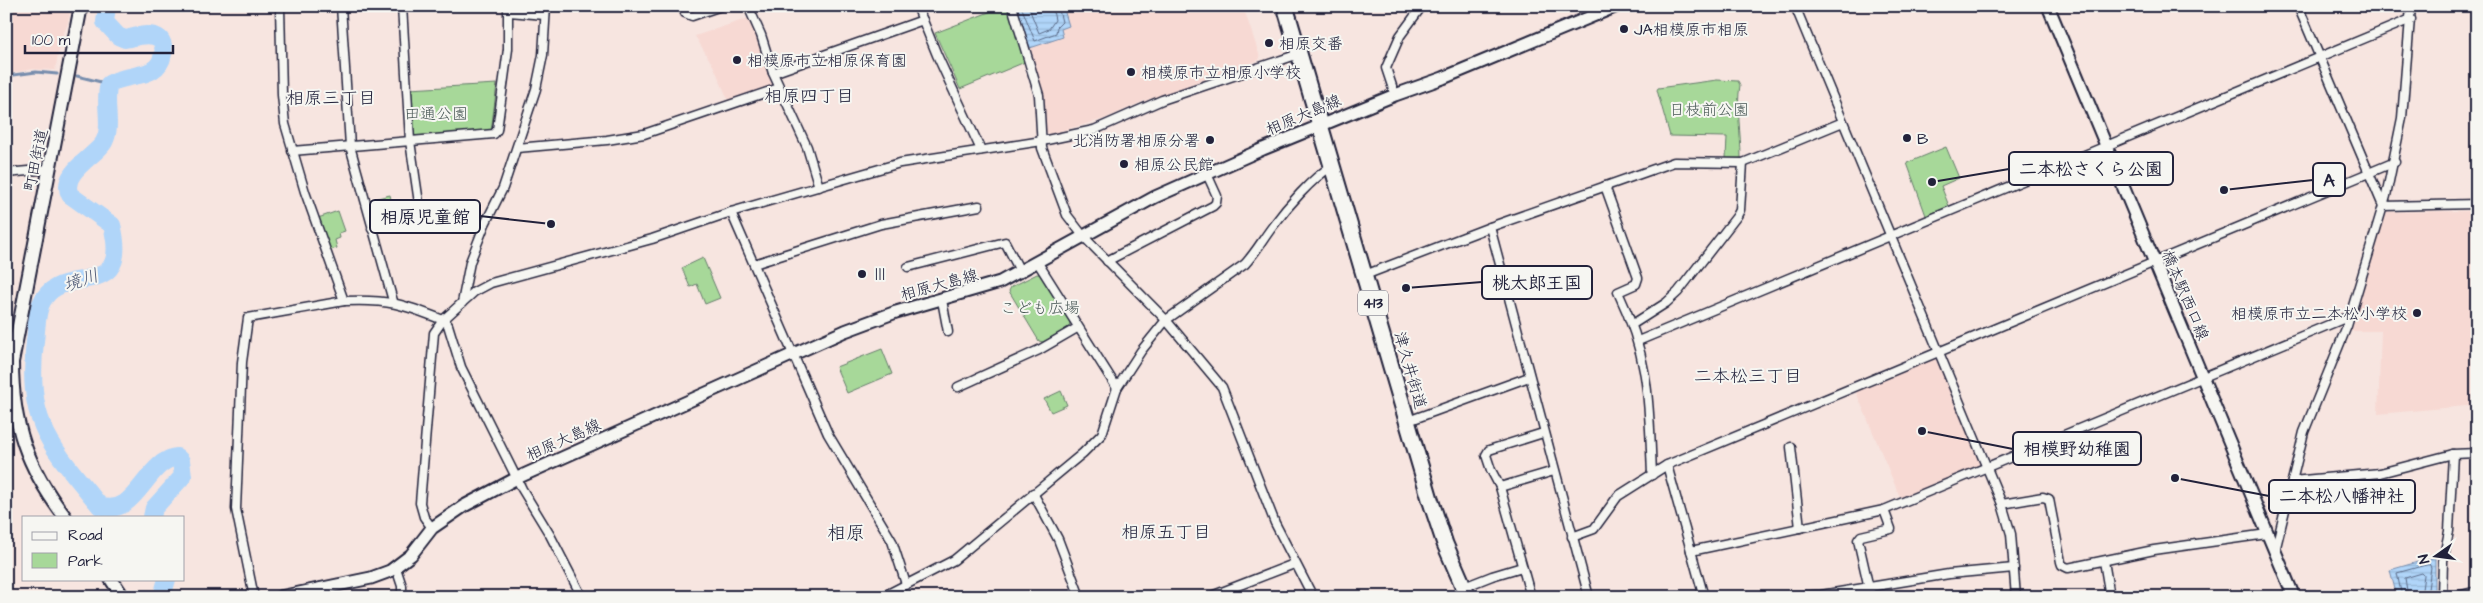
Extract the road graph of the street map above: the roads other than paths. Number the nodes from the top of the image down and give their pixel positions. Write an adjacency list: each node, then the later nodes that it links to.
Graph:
1 (81, 6): 38 (main road, 町田街道)
2 (280, 6): 34 (street)
3 (341, 6): 30 (street)
4 (402, 6): 29 (street)
5 (683, 6): 6 (street)
6 (721, 6)
7 (748, 6): 23 (street)
8 (917, 6): 20 (street)
9 (1012, 6): 28 (street)
10 (1286, 6): 21 (highway, 津久井街道 / 413)
11 (1422, 6): 25 (street)
12 (1617, 6): 25 (street, 相原大島線)
13 (2048, 6): 31 (street, 橋本駅西口線)
14 (2298, 6): 22 (street)
15 (2411, 6): 19 (street)
16 (1797, 7): 26 (street)
17 (508, 9): 18 (street); 29 (street)
18 (545, 10): 32 (street)
19 (2411, 19): 22 (street); 35 (street)
20 (922, 20): 23 (street); 33 (street)
21 (1299, 54): 27 (highway, 津久井街道 / 413); 28 (street)
22 (2320, 57): 31 (street); 39 (street)
23 (773, 73): 24 (street)
24 (779, 88): 32 (street); 43 (street)
25 (1395, 95): 27 (street, 相原大島線)
26 (1843, 122): 36 (street); 50 (street)
27 (1320, 125): 37 (highway, 津久井街道 / 413); 41 (street, 相原大島線)
28 (1042, 141): 33 (street); 51 (street)
29 (410, 142): 30 (street); 49 (street)
30 (350, 146): 34 (street); 49 (street)
31 (2106, 146): 50 (street); 53 (street, 橋本駅西口線)
32 (517, 148): 62 (street)
33 (982, 150): 43 (street)
34 (292, 151): 59 (street)
35 (2395, 162): 39 (street); 46 (street)
36 (1743, 163): 42 (street); 66 (street)
37 (1332, 166): 58 (highway, 津久井街道 / 413); 65 (street)
38 (50, 169): 40 (street); 91 (main road, 町田街道)
39 (2369, 172): 46 (street); 53 (street)
40 (6, 173)
41 (1207, 174): 51 (street, 相原大島線); 52 (street)
42 (1605, 186): 48 (street); 66 (street)
43 (819, 187): 47 (street)
44 (2477, 204): 46 (street)
45 (978, 206): 55 (street)
46 (2383, 206): 63 (street)
47 (731, 212): 55 (street); 62 (street)
48 (1490, 227): 58 (street); 72 (street)
49 (372, 228): 61 (street)
50 (1891, 236): 69 (street); 70 (street)
51 (1084, 237): 52 (street); 54 (street, 相原大島線)
52 (1106, 261): 65 (street)
53 (2154, 262): 70 (street); 73 (street, 橋本駅西口線)
54 (1038, 263): 57 (street, 相原大島線); 67 (street)
55 (754, 264): 71 (street)
56 (908, 267): 57 (street)
57 (1021, 273): 60 (street, 相原大島線)
58 (1364, 275): 76 (highway, 津久井街道 / 413)
59 (344, 300): 61 (street); 111 (street)
60 (942, 300): 68 (street); 71 (street, 相原大島線)
61 (393, 301): 64 (street)
62 (462, 303): 64 (street)
63 (2350, 316): 73 (street); 86 (street)
64 (444, 320): 85 (street); 92 (street)
65 (1166, 320): 75 (street); 99 (street)
66 (1634, 324): 69 (street)
67 (1077, 328): 74 (street); 75 (street)
68 (948, 332)
69 (1638, 341): 84 (street)
70 (1939, 352): 81 (street); 82 (street)
71 (794, 353): 85 (street, 相原大島線); 104 (street)
72 (1529, 377): 76 (street); 77 (street)
73 (2203, 378): 82 (street); 94 (street, 橋本駅西口線)
74 (958, 387)
75 (1118, 388): 88 (street)
76 (1408, 421): 107 (highway, 津久井街道 / 413)
77 (1544, 433): 83 (street); 87 (street)
78 (1791, 447): 93 (street)
79 (2477, 453): 80 (street)
80 (2453, 454): 86 (street); 125 (street)
81 (1667, 465): 84 (street); 97 (street)
82 (1987, 468): 89 (street); 90 (street)
83 (1554, 471): 87 (street); 95 (street)
84 (1652, 475): 95 (street)
85 (517, 478): 92 (street, 相原大島線); 114 (street)
86 (2292, 481): 96 (street)
87 (1500, 487): 100 (street)
88 (1034, 493): 104 (street); 115 (street)
89 (2002, 504): 98 (street); 102 (street)
90 (1884, 510): 93 (street); 105 (street)
91 (63, 516)
92 (432, 528): 101 (street, 相原大島線)
93 (1800, 528): 97 (street)
94 (2267, 534): 96 (street, 橋本駅西口線); 98 (street)
95 (1572, 537): 119 (street)
96 (2274, 549): 109 (street, 橋本駅西口線)
97 (1691, 551): 120 (street)
98 (2104, 561): 124 (street)
99 (1294, 564): 116 (street); 117 (street)
100 (1522, 567): 107 (street); 118 (street)
101 (396, 568): 112 (street, 相原大島線); 113 (street)
102 (2014, 568): 105 (street); 123 (street)
103 (112, 580): 110 (main road)
104 (906, 584): 108 (street)
105 (1869, 588): 121 (street); 122 (street)
106 (2477, 591): 126 (street)
107 (1466, 592)
108 (887, 596)
109 (2289, 596)
110 (124, 597)
111 (254, 597)
112 (280, 597)
113 (402, 597)
114 (582, 597)
115 (1080, 597)
116 (1209, 597)
117 (1313, 597)
118 (1530, 597)
119 (1588, 597)
120 (1704, 597)
121 (1778, 597)
122 (1871, 597)
123 (2016, 597)
124 (2110, 597)
125 (2442, 597)
126 (2454, 597)

